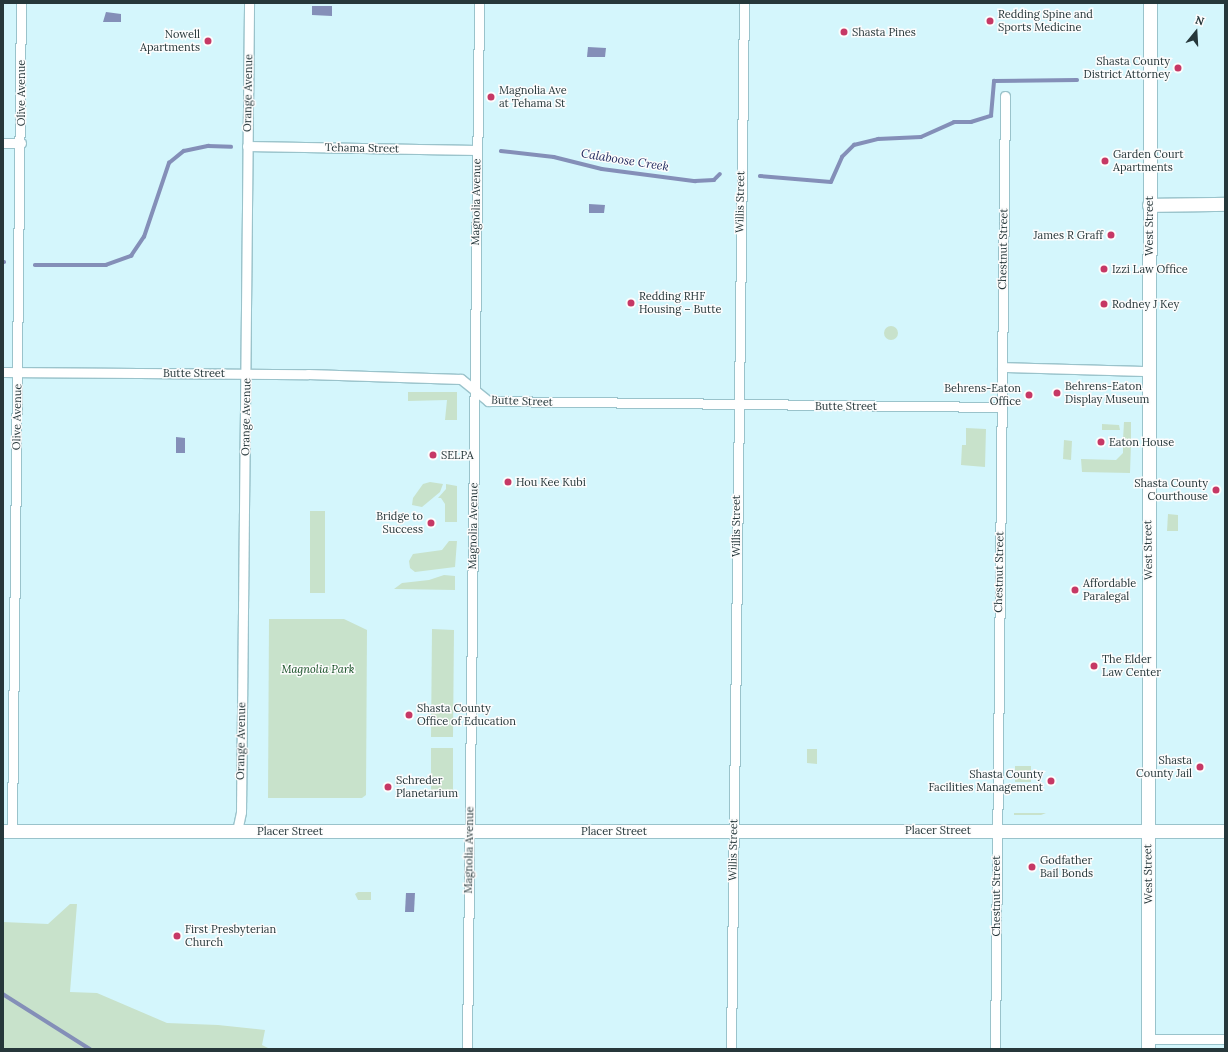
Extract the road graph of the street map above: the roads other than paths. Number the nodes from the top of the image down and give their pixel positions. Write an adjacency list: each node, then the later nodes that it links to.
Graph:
1 (22, 3): 8 (street, Olive Avenue)
2 (249, 3): 9 (street, Orange Avenue)
3 (479, 3): 10 (street, Magnolia Avenue)
4 (744, 3): 19 (street, Willis Street)
5 (1150, 3): 11 (main road, West Street)
6 (1005, 96): 13 (street, Chestnut Street)
7 (3, 142): 8 (street)
8 (21, 143): 16 (street, Olive Avenue)
9 (247, 146): 10 (street, Tehama Street); 17 (street, Orange Avenue)
10 (477, 150): 18 (street, Magnolia Avenue)
11 (1149, 204): 12 (main road); 14 (main road, West Street)
12 (1225, 204)
13 (1002, 367): 14 (street); 20 (street, Chestnut Street)
14 (1148, 371): 26 (main road, West Street)
15 (3, 372): 16 (street, Butte Street)
16 (17, 372): 17 (street, Butte Street); 24 (street, Olive Avenue)
17 (247, 374): 18 (street, Butte Street); 25 (street, Orange Avenue)
18 (474, 391): 19 (street, Butte Street); 21 (street, Magnolia Avenue)
19 (737, 405): 20 (street, Butte Street); 22 (street, Willis Street)
20 (1000, 407): 23 (street, Chestnut Street)
21 (469, 830): 22 (main road, Placer Street); 25 (main road, Placer Street); 30 (street, Magnolia Avenue)
22 (733, 830): 23 (main road, Placer Street); 31 (street, Willis Street)
23 (995, 830): 26 (main road, Placer Street); 32 (street, Chestnut Street)
24 (8, 831): 25 (main road, Placer Street)
25 (237, 831)
26 (1147, 831): 27 (main road, Placer Street); 29 (main road, West Street)
27 (1225, 831)
28 (1225, 1039): 29 (street)
29 (1148, 1044)
30 (467, 1049)
31 (731, 1049)
32 (994, 1049)

